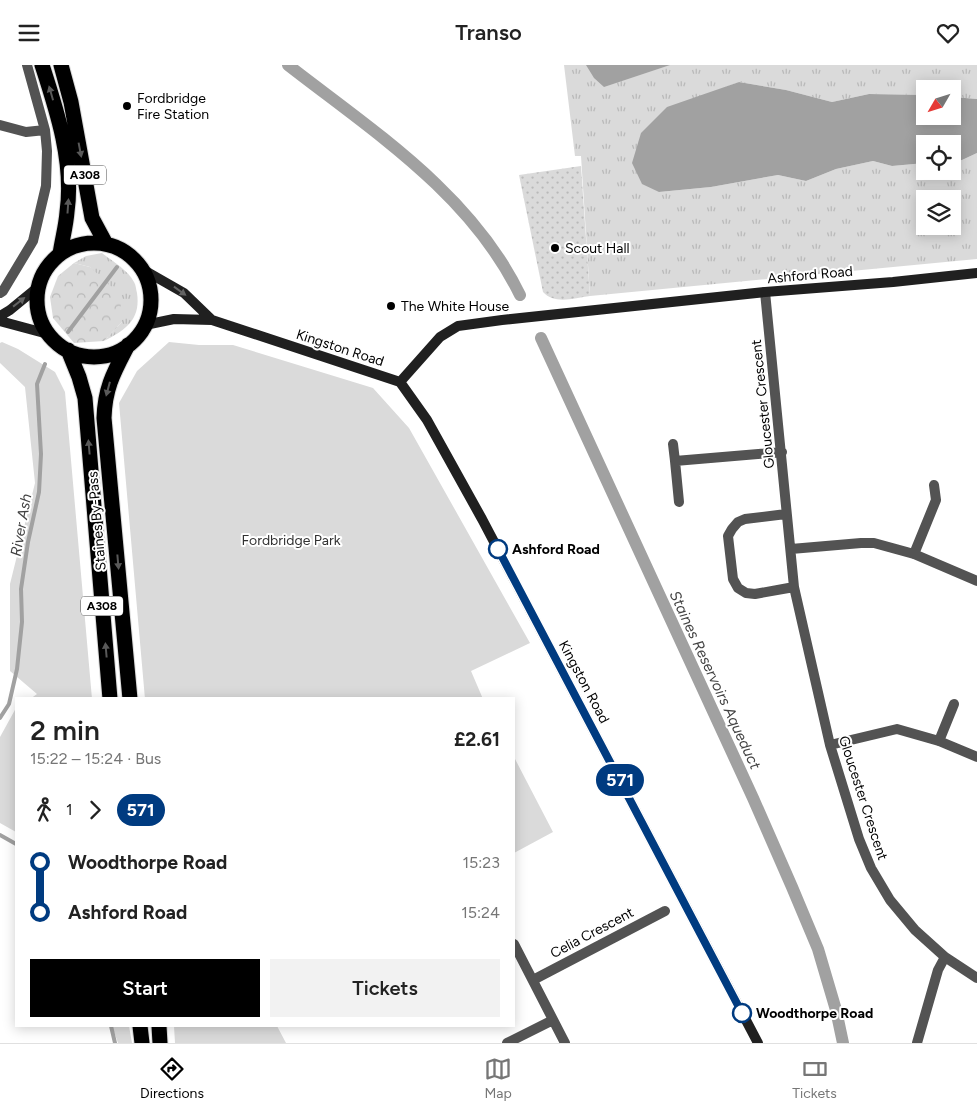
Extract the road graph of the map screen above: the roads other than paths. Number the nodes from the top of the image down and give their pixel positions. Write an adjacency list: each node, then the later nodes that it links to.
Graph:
1 (27, 65): 5 (street)
2 (42, 65): 7 (highway, A308, one-way to 2)
3 (61, 65): 6 (highway, A308, one-way to 6)
4 (0, 125): 5 (street)
5 (45, 130): 12 (street)
6 (106, 244): 7 (highway); 8 (highway)
7 (60, 254): 10 (highway)
8 (142, 269): 14 (main road, Kingston Road, one-way to 14); 16 (highway)
9 (977, 273): 11 (main road, Ashford Road)
10 (38, 287): 13 (main road, one-way to 10); 17 (highway)
11 (766, 292): 20 (main road, Ashford Road); 22 (street, Gloucester Crescent)
12 (0, 293)
13 (0, 316)
14 (212, 320): 16 (main road, Kingston Road); 20 (main road, Kingston Road)
15 (0, 321): 17 (main road)
16 (145, 325): 18 (highway)
17 (48, 334): 19 (highway)
18 (128, 345): 19 (highway); 32 (highway, Staines By-Pass / A308, one-way to 32)
19 (68, 350): 31 (highway, Staines By-Pass / A308, one-way to 19)
20 (400, 382): 49 (main road, Kingston Road)
21 (673, 444): 23 (street)
22 (782, 452): 23 (street); 26 (street, Gloucester Crescent)
23 (675, 461): 25 (street)
24 (934, 485): 28 (street)
25 (678, 502)
26 (786, 514): 27 (street, Gloucester Crescent); 30 (street)
27 (791, 549): 28 (street); 30 (street, Gloucester Crescent)
28 (914, 554): 29 (street)
29 (977, 581)
30 (794, 587): 35 (street, Gloucester Crescent)
31 (110, 697)
32 (130, 697)
33 (954, 703): 34 (street)
34 (938, 741): 35 (street); 36 (street)
35 (830, 745): 39 (street, Gloucester Crescent)
36 (977, 757)
37 (665, 911): 41 (street, Celia Crescent)
38 (515, 946): 41 (street)
39 (945, 957): 40 (street, Gloucester Crescent); 50 (street)
40 (977, 978)
41 (533, 980): 42 (street)
42 (553, 1020): 47 (street); 48 (street)
43 (140, 1027): 45 (highway)
44 (159, 1027): 46 (highway)
45 (142, 1043)
46 (160, 1043)
47 (507, 1043)
48 (565, 1043)
49 (758, 1043)
50 (917, 1043)

